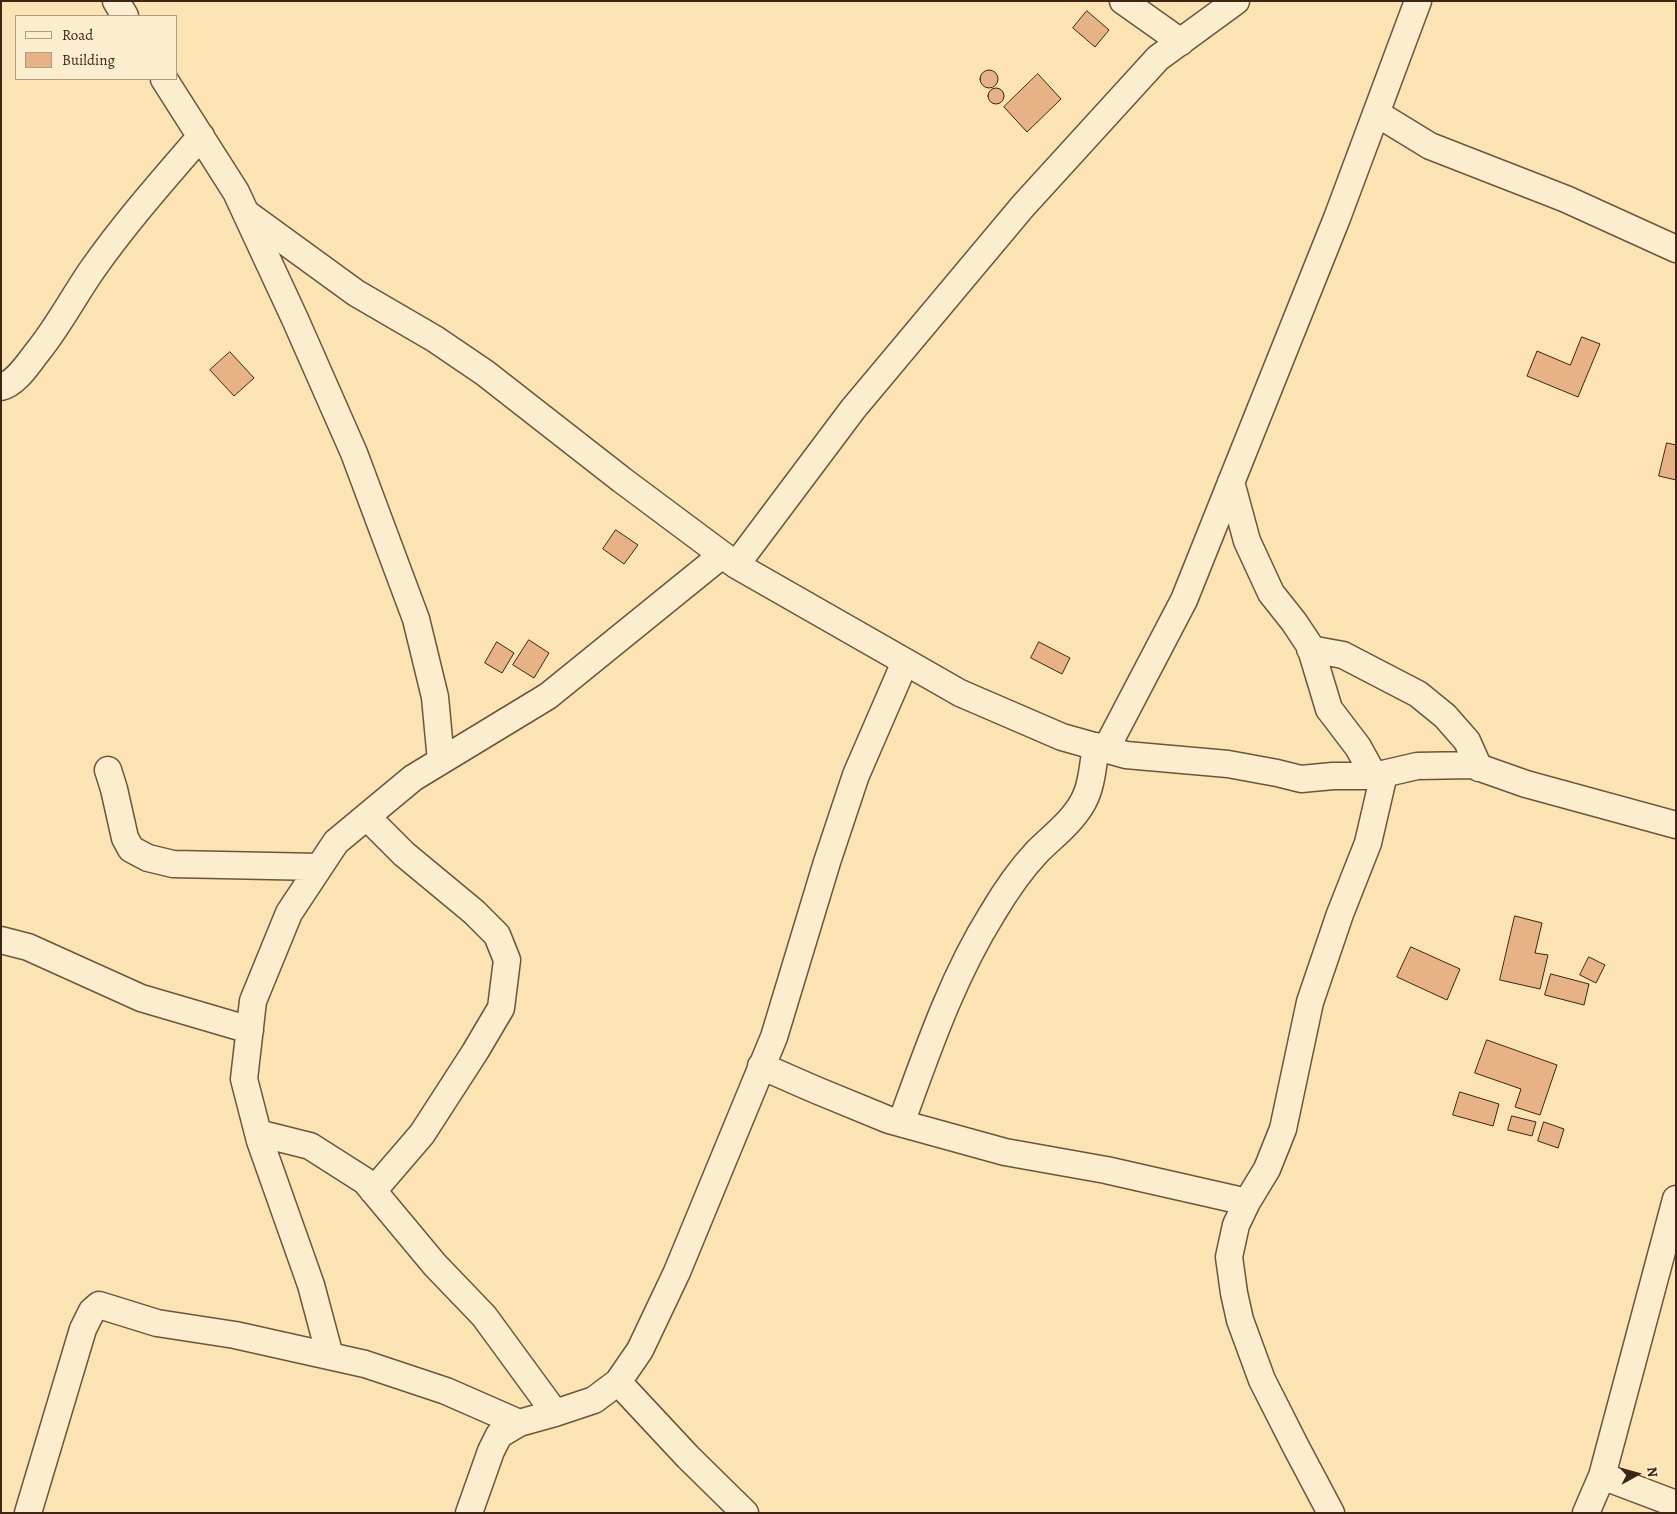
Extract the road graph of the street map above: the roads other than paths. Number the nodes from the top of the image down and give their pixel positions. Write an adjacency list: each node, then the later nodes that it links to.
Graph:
1 (1123, 1): 4 (street)
2 (1236, 1): 4 (street)
3 (1418, 1): 6 (street)
4 (1181, 42): 12 (street)
5 (165, 80): 7 (street)
6 (1376, 113): 9 (street); 11 (street)
7 (201, 136): 8 (street); 10 (street)
8 (246, 213): 12 (street); 16 (street)
9 (1676, 249)
10 (1, 387)
11 (1231, 482): 13 (street); 15 (street)
12 (729, 560): 14 (street); 16 (street)
13 (1310, 650): 17 (street); 19 (street)
14 (905, 662): 15 (street); 25 (street)
15 (1101, 748): 19 (street); 26 (street)
16 (441, 761): 20 (street)
17 (1479, 768): 19 (street); 21 (street)
18 (108, 770): 22 (street)
19 (1379, 775): 30 (street)
20 (367, 817): 22 (street); 28 (street)
21 (1676, 825)
22 (320, 867): 24 (street)
23 (1, 940): 24 (street)
24 (250, 1030): 27 (street)
25 (762, 1066): 26 (street); 32 (street)
26 (901, 1123): 30 (street)
27 (258, 1132): 28 (street); 31 (street)
28 (374, 1191): 33 (street)
29 (1676, 1200): 35 (street)
30 (1247, 1202): 40 (street)
31 (330, 1356): 34 (street); 37 (street)
32 (618, 1382): 33 (street); 39 (street)
33 (555, 1414): 34 (street)
34 (519, 1423): 38 (street)
35 (1602, 1476): 36 (street); 41 (street)
36 (1676, 1504)
37 (28, 1513)
38 (469, 1513)
39 (746, 1513)
40 (1331, 1513)
41 (1586, 1513)

